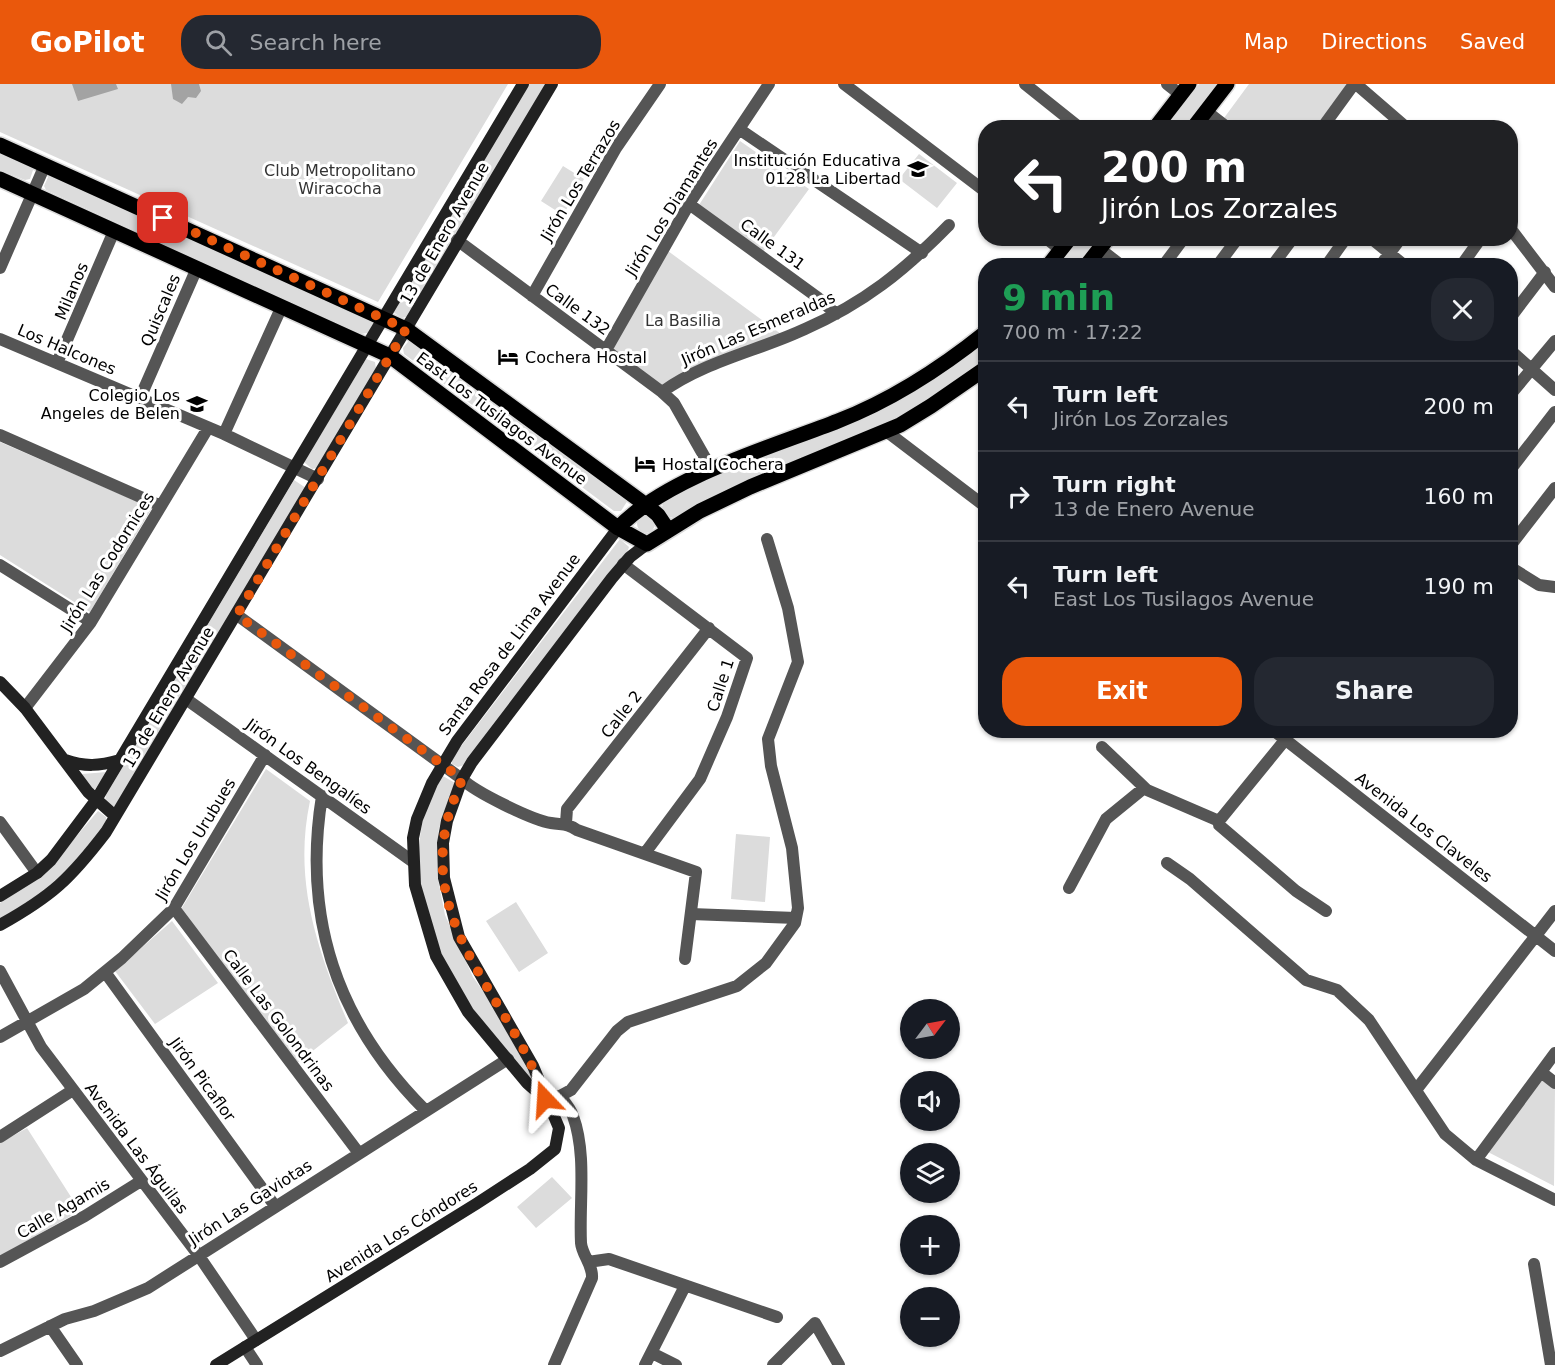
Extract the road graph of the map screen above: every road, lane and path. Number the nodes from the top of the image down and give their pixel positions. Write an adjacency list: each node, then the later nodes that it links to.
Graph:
1 (523, 84): 49 (main road, 13 de Enero Avenue)
2 (552, 84): 28 (main road, 13 de Enero Avenue)
3 (660, 84): 45 (street, Jirón Los Terrazos)
4 (769, 84): 18 (street, Jirón Los Diamantes)
5 (844, 84): 22 (street)
6 (1025, 84): 12 (street)
7 (1167, 84): 10 (street)
8 (1227, 84): 11 (main road)
9 (1355, 84): 16 (street); 17 (street)
10 (1185, 89): 13 (main road)
11 (1206, 111): 14 (main road); 15 (street)
12 (1070, 120)
13 (1161, 120)
14 (1200, 120)
15 (1218, 120)
16 (1328, 120)
17 (1398, 120)
18 (739, 129): 24 (street, Jirón Los Diamantes); 34 (street)
19 (0, 145): 20 (main road, East Los Tusilagos Avenue)
20 (45, 165): 23 (street); 49 (main road, East Los Tusilagos Avenue)
21 (0, 179): 23 (main road, East Los Tusilagos Avenue)
22 (978, 186)
23 (33, 194): 26 (main road, East Los Tusilagos Avenue); 41 (street)
24 (689, 204): 48 (street, Calle 131); 55 (street, Jirón Los Diamantes)
25 (949, 225): 34 (street, Jirón Las Esmeraldas)
26 (114, 231): 42 (main road, East Los Tusilagos Avenue); 58 (street, Milanos)
27 (1518, 238): 43 (street)
28 (457, 240): 45 (street, Calle 132); 50 (main road, 13 de Enero Avenue)
29 (1064, 246): 36 (main road)
30 (1102, 246): 37 (main road)
31 (1106, 246): 38 (street)
32 (1381, 246): 35 (street)
33 (1395, 246): 35 (street)
34 (922, 253): 48 (street, Jirón Las Esmeraldas)
35 (1390, 253): 39 (street); 40 (street)
36 (1055, 258)
37 (1093, 258)
38 (1115, 258)
39 (1386, 258)
40 (1396, 258)
41 (0, 268)
42 (197, 268): 46 (main road, East Los Tusilagos Avenue); 64 (street, Quiscales)
43 (1545, 272): 44 (street); 47 (street)
44 (1555, 287)
45 (532, 296): 55 (street, Calle 132)
46 (282, 306): 54 (main road, East Los Tusilagos Avenue); 68 (street)
47 (1518, 307)
48 (836, 314): 63 (street, Jirón Las Esmeraldas)
49 (383, 317): 50 (main road, East Los Tusilagos Avenue); 54 (main road, 13 de Enero Avenue)
50 (406, 329): 56 (main road, 13 de Enero Avenue); 76 (main road, East Los Tusilagos Avenue)
51 (978, 338): 72 (main road, Santa Rosa de Lima Avenue)
52 (0, 339): 58 (street, Los Halcones)
53 (1555, 341): 59 (street)
54 (367, 345): 56 (main road, East Los Tusilagos Avenue); 71 (main road, 13 de Enero Avenue)
55 (606, 350): 63 (street, Calle 132)
56 (390, 356): 73 (main road, 13 de Enero Avenue); 78 (main road, East Los Tusilagos Avenue)
57 (1518, 357): 59 (street)
58 (57, 363): 64 (street, Los Halcones)
59 (1531, 368): 61 (street); 62 (street)
60 (978, 374): 67 (main road)
61 (1518, 385)
62 (1555, 390)
63 (662, 392): 72 (street, Calle 132)
64 (140, 398): 66 (street, Los Halcones)
65 (1555, 412): 70 (street)
66 (208, 428): 68 (street, Los Halcones); 77 (street, Jirón Las Codornices)
67 (886, 431): 75 (street); 79 (main road)
68 (224, 434): 71 (street, Los Halcones)
69 (0, 435): 77 (street)
70 (1518, 460)
71 (295, 467): 73 (street, Los Halcones); 98 (main road, 13 de Enero Avenue)
72 (712, 470): 76 (main road, Santa Rosa de Lima Avenue)
73 (318, 479): 87 (main road, 13 de Enero Avenue)
74 (1555, 488): 80 (street)
75 (978, 501)
76 (646, 505): 78 (main road, Santa Rosa de Lima Avenue); 79 (main road, East Los Tusilagos Avenue)
77 (161, 506): 88 (street, Jirón Las Codornices)
78 (618, 528): 82 (main road, East Los Tusilagos Avenue); 99 (main road, Santa Rosa de Lima Avenue)
79 (668, 530): 82 (main road)
80 (1518, 536)
81 (767, 539): 118 (street)
82 (646, 544): 83 (main road)
83 (623, 564): 89 (street, Calle 1); 100 (main road)
84 (0, 565): 88 (street)
85 (1518, 572): 86 (street)
86 (1555, 587)
87 (237, 615): 91 (main road, 13 de Enero Avenue); 99 (street)
88 (91, 622): 92 (street, Jirón Las Codornices)
89 (709, 628): 107 (street, Calle 2); 108 (street, Calle 1)
90 (0, 682): 92 (main road)
91 (186, 699): 96 (street, Jirón Los Bengalíes); 104 (main road, 13 de Enero Avenue)
92 (26, 708): 97 (main road)
93 (1283, 738): 94 (street, Avenida Los Claveles)
94 (1285, 740): 105 (street); 120 (street, Avenida Los Claveles)
95 (1102, 747): 101 (street)
96 (265, 755): 102 (street, Jirón Los Bengalíes); 114 (street, Jirón Los Urubues)
97 (65, 760): 98 (main road); 103 (main road)
98 (120, 760): 103 (main road, 13 de Enero Avenue)
99 (442, 765): 100 (street); 109 (main road, Santa Rosa de Lima Avenue)
100 (462, 779): 107 (street); 134 (main road)
101 (1144, 788): 105 (street); 112 (street)
102 (322, 796): 109 (street, Jirón Los Bengalíes); 135 (street)
103 (96, 800): 104 (main road); 111 (main road, 13 de Enero Avenue)
104 (116, 816): 119 (main road, 13 de Enero Avenue)
105 (1219, 821): 115 (street)
106 (0, 822): 111 (street)
107 (566, 823): 108 (street)
108 (645, 854): 117 (street)
109 (412, 861): 128 (main road, Santa Rosa de Lima Avenue)
110 (1167, 863): 132 (street)
111 (38, 873): 113 (main road, 13 de Enero Avenue)
112 (1069, 888)
113 (0, 896)
114 (174, 908): 124 (street, Jirón Los Urubues); 137 (street, Calle Las Golondrinas)
115 (1326, 911)
116 (1555, 911): 120 (street)
117 (691, 914): 118 (street); 122 (street)
118 (796, 918): 133 (street)
119 (0, 925)
120 (1537, 936): 121 (street, Avenida Los Claveles); 132 (street)
121 (1555, 951)
122 (685, 959)
123 (0, 971): 125 (street, Avenida Las Águilas)
124 (105, 972): 125 (street, Jirón Los Urubues); 141 (street, Jirón Picaflor)
125 (26, 1023): 126 (street, Jirón Los Urubues); 131 (street, Avenida Las Águilas)
126 (0, 1037)
127 (1555, 1053): 129 (street)
128 (508, 1059): 134 (main road, Santa Rosa de Lima Avenue); 135 (street, Jirón Las Gaviotas)
129 (1541, 1072): 130 (street); 138 (street)
130 (1555, 1083)
131 (73, 1090): 136 (street); 139 (street, Avenida Las Águilas)
132 (1416, 1090): 138 (street)
133 (560, 1096): 134 (street); 144 (street)
134 (545, 1099): 149 (main road, Avenida Los Cóndores)
135 (425, 1110): 137 (street, Jirón Las Gaviotas)
136 (0, 1137)
137 (358, 1152): 141 (street, Jirón Las Gaviotas)
138 (1476, 1160): 140 (street)
139 (141, 1181): 142 (street, Avenida Las Águilas); 143 (street, Calle Agamis)
140 (1554, 1198)
141 (275, 1206): 142 (street, Jirón Las Gaviotas)
142 (199, 1256): 148 (street, Jirón Las Gaviotas); 149 (street, Avenida Las Águilas)
143 (0, 1262)
144 (588, 1262): 146 (street); 156 (street)
145 (1534, 1264): 161 (street)
146 (685, 1286): 147 (street); 152 (street)
147 (777, 1317)
148 (50, 1326): 151 (street, Jirón Las Gaviotas); 153 (street)
149 (256, 1340): 150 (main road, Avenida Los Cóndores)
150 (245, 1347): 154 (main road, Avenida Los Cóndores); 155 (street)
151 (0, 1351)
152 (652, 1353): 157 (street); 158 (street)
153 (77, 1365)
154 (216, 1365)
155 (257, 1365)
156 (554, 1365)
157 (645, 1365)
158 (676, 1365)
159 (773, 1365): 160 (street)
160 (839, 1365)
161 (1551, 1365)

